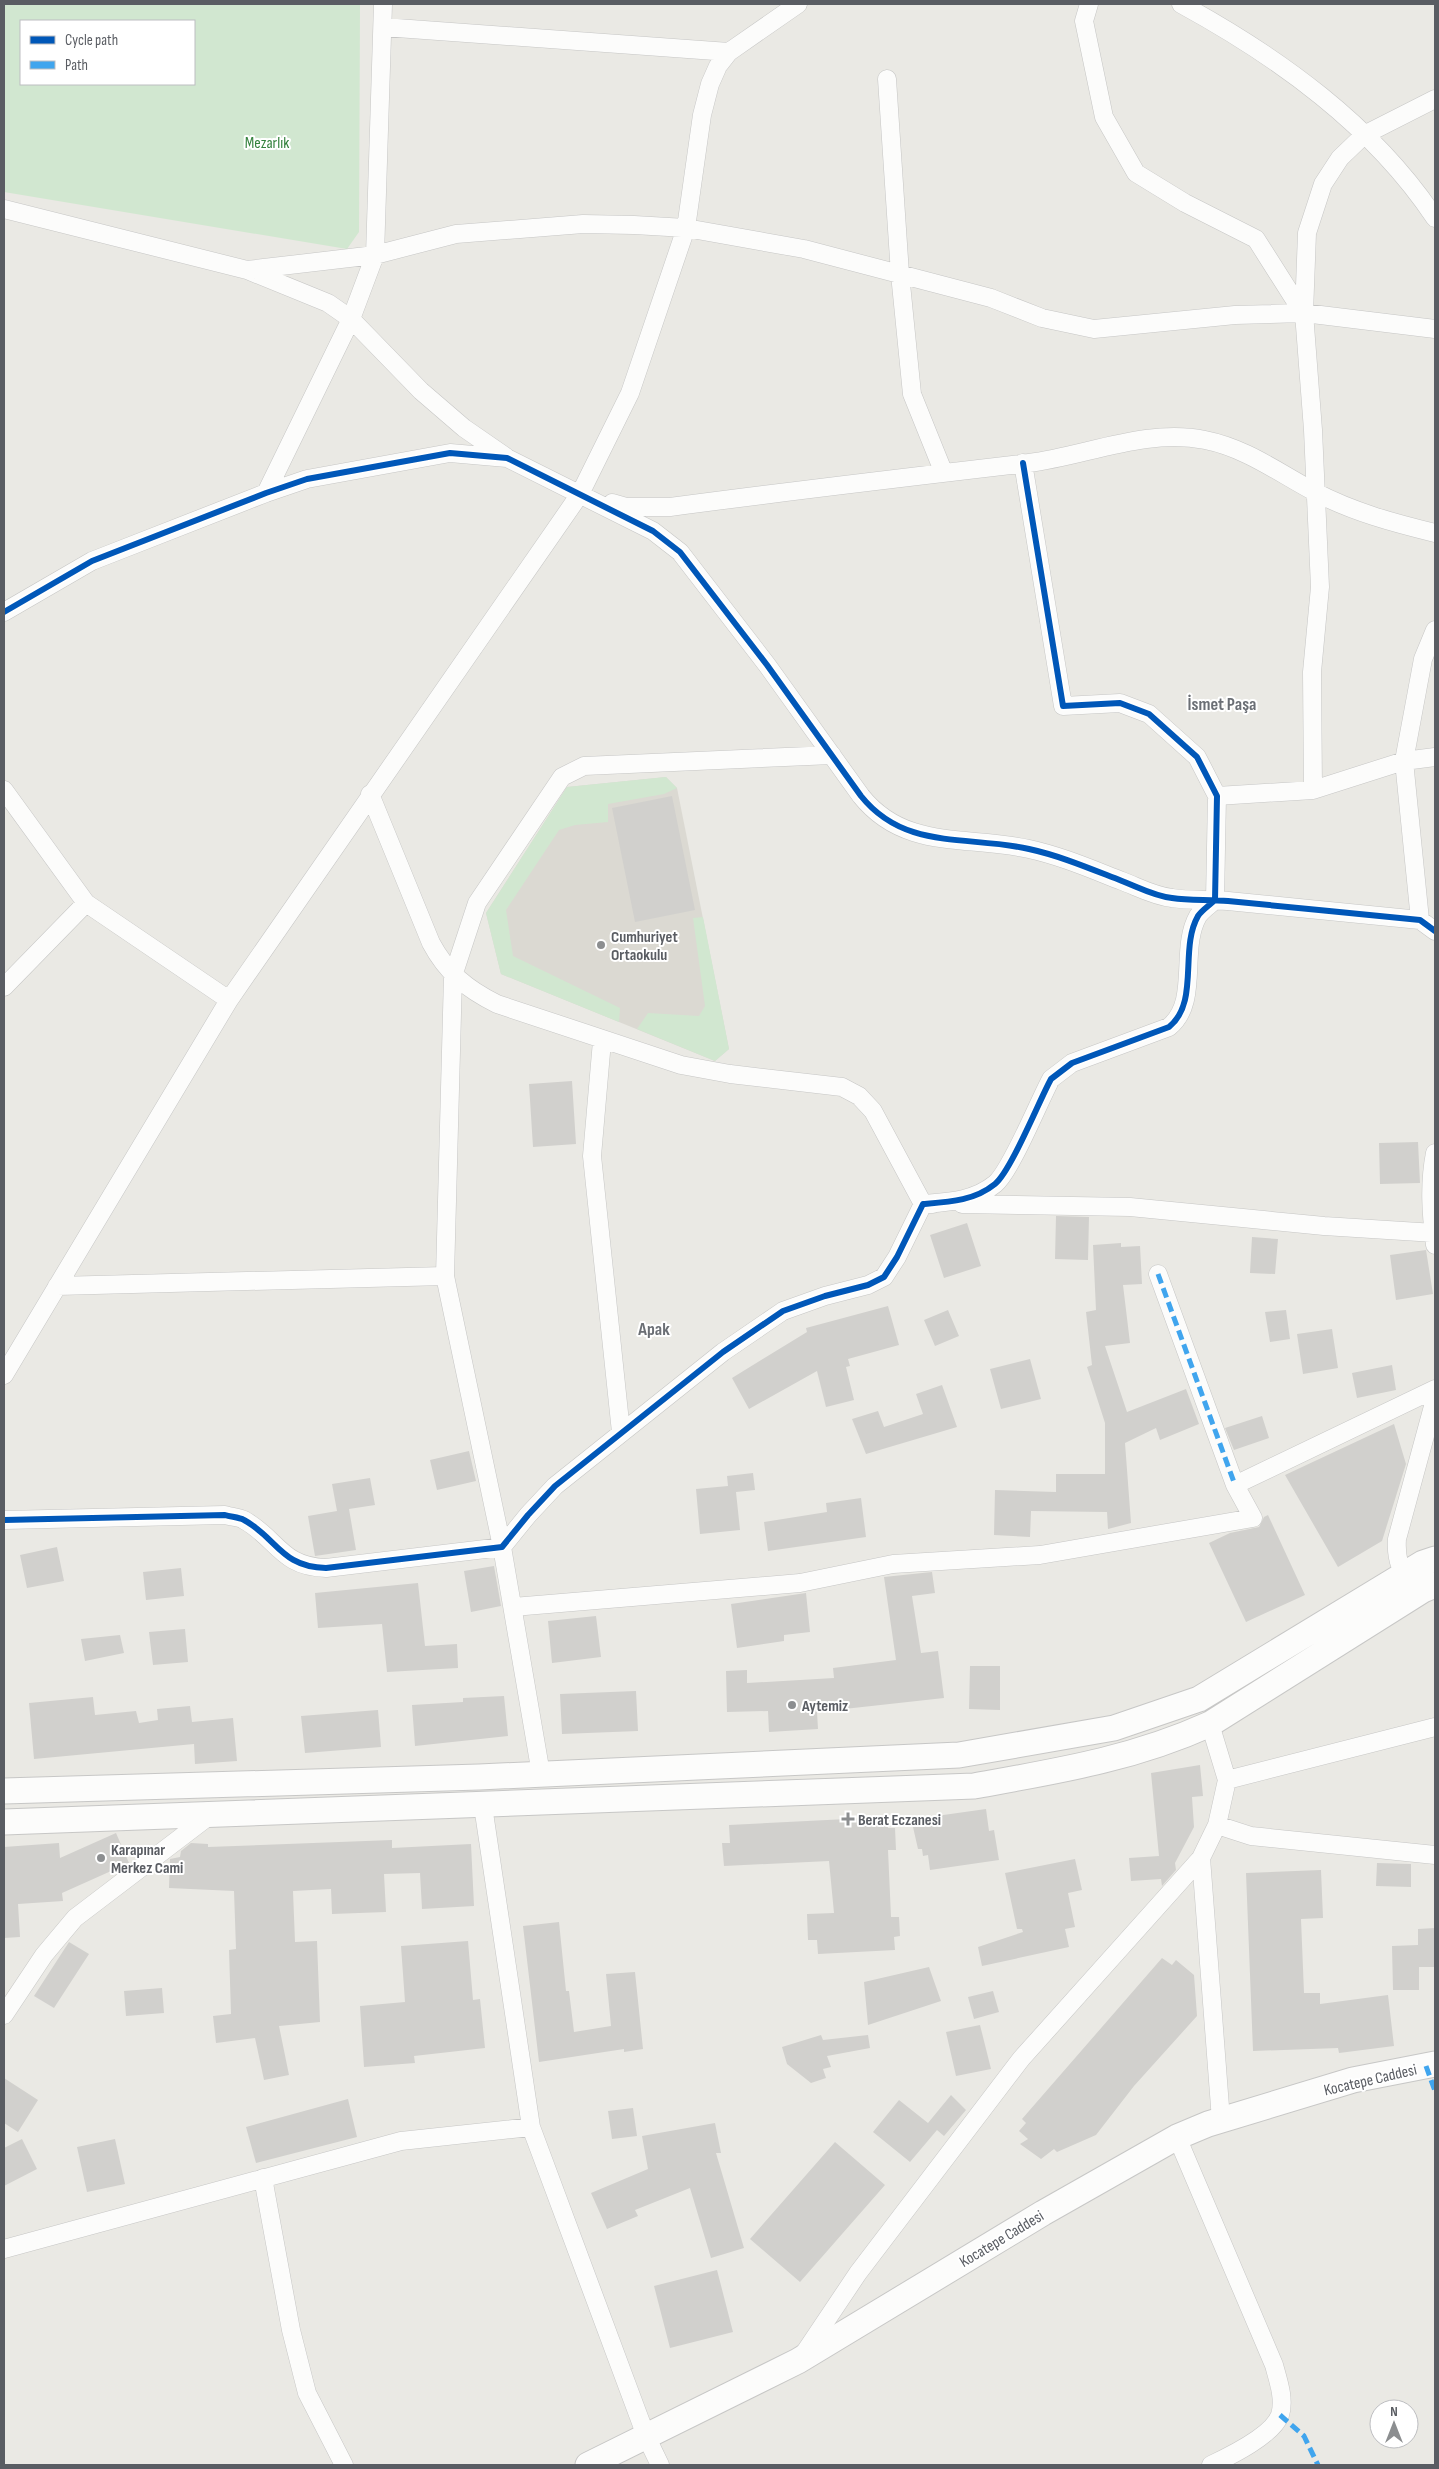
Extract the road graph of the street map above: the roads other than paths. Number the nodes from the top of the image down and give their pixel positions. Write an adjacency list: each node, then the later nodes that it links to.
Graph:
1 (383, 4): 5 (street)
2 (798, 4): 6 (street)
3 (1089, 4): 16 (street)
4 (1182, 4): 9 (street)
5 (383, 26): 6 (street); 13 (street)
6 (729, 52): 12 (street)
7 (887, 79): 15 (street)
8 (1435, 99): 9 (street)
9 (1364, 135): 11 (street); 16 (street)
10 (4, 209): 14 (street)
11 (1435, 218)
12 (686, 228): 13 (street); 15 (street); 24 (street)
13 (375, 254): 14 (street); 17 (street)
14 (247, 270): 17 (street)
15 (900, 274): 16 (street); 21 (street)
16 (1304, 313): 18 (street); 22 (street)
17 (351, 319): 19 (street); 23 (street)
18 (1435, 330)
19 (507, 458): 23 (street); 24 (street)
20 (1023, 463): 21 (street); 22 (street); 34 (street)
21 (943, 472): 24 (street)
22 (1315, 492): 25 (street); 32 (street)
23 (266, 493): 26 (street)
24 (580, 494): 28 (street); 33 (street)
25 (1435, 533)
26 (4, 612)
27 (1435, 630): 30 (street)
28 (832, 755): 35 (street); 39 (street)
29 (1435, 757): 30 (street)
30 (1404, 761): 32 (street); 37 (street)
31 (4, 790): 36 (street)
32 (1313, 790): 34 (street)
33 (370, 794): 39 (street); 41 (street)
34 (1217, 796): 35 (street)
35 (1215, 900): 37 (street); 44 (street)
36 (86, 903): 40 (street); 41 (street)
37 (1420, 920): 38 (street)
38 (1435, 931)
39 (453, 976): 42 (street); 47 (street)
40 (4, 987)
41 (229, 1000): 48 (street)
42 (602, 1040): 44 (street); 52 (street)
43 (1435, 1153): 45 (street)
44 (923, 1204): 45 (street); 52 (street)
45 (1435, 1237)
46 (1158, 1274): 53 (street)
47 (445, 1276): 48 (street); 55 (street)
48 (57, 1286): 49 (street)
49 (4, 1375)
50 (1435, 1389): 53 (street)
51 (1435, 1399): 57 (street)
52 (621, 1432): 55 (street)
53 (1234, 1485): 58 (street)
54 (4, 1520): 55 (street)
55 (502, 1548): 58 (street)
56 (1435, 1559): 57 (main road)
57 (1421, 1584): 59 (main road); 61 (main road)
58 (513, 1607): 61 (street)
59 (1210, 1724): 63 (street); 65 (main road)
60 (1435, 1727): 63 (street)
61 (541, 1774): 62 (main road); 65 (main road)
62 (479, 1777): 64 (main road); 66 (main road)
63 (1227, 1780): 69 (street)
64 (4, 1791)
65 (546, 1803): 66 (main road)
66 (482, 1806): 67 (main road); 75 (street)
67 (209, 1816): 68 (main road); 72 (street)
68 (4, 1822)
69 (1217, 1825): 70 (street); 71 (street)
70 (1435, 1855)
71 (1201, 1858): 74 (street); 79 (street)
72 (4, 2014)
73 (1435, 2064): 74 (main road, Kocatepe Caddesi)
74 (1221, 2120): 76 (main road, Kocatepe Caddesi)
75 (531, 2127): 77 (street); 80 (street)
76 (1177, 2137): 79 (main road, Kocatepe Caddesi); 84 (street)
77 (263, 2178): 78 (street); 81 (street)
78 (4, 2250)
79 (798, 2362): 80 (main road, Kocatepe Caddesi)
80 (646, 2436): 82 (main road, Kocatepe Caddesi); 83 (street)
81 (344, 2465)
82 (588, 2465)
83 (660, 2465)
84 (1211, 2465)

